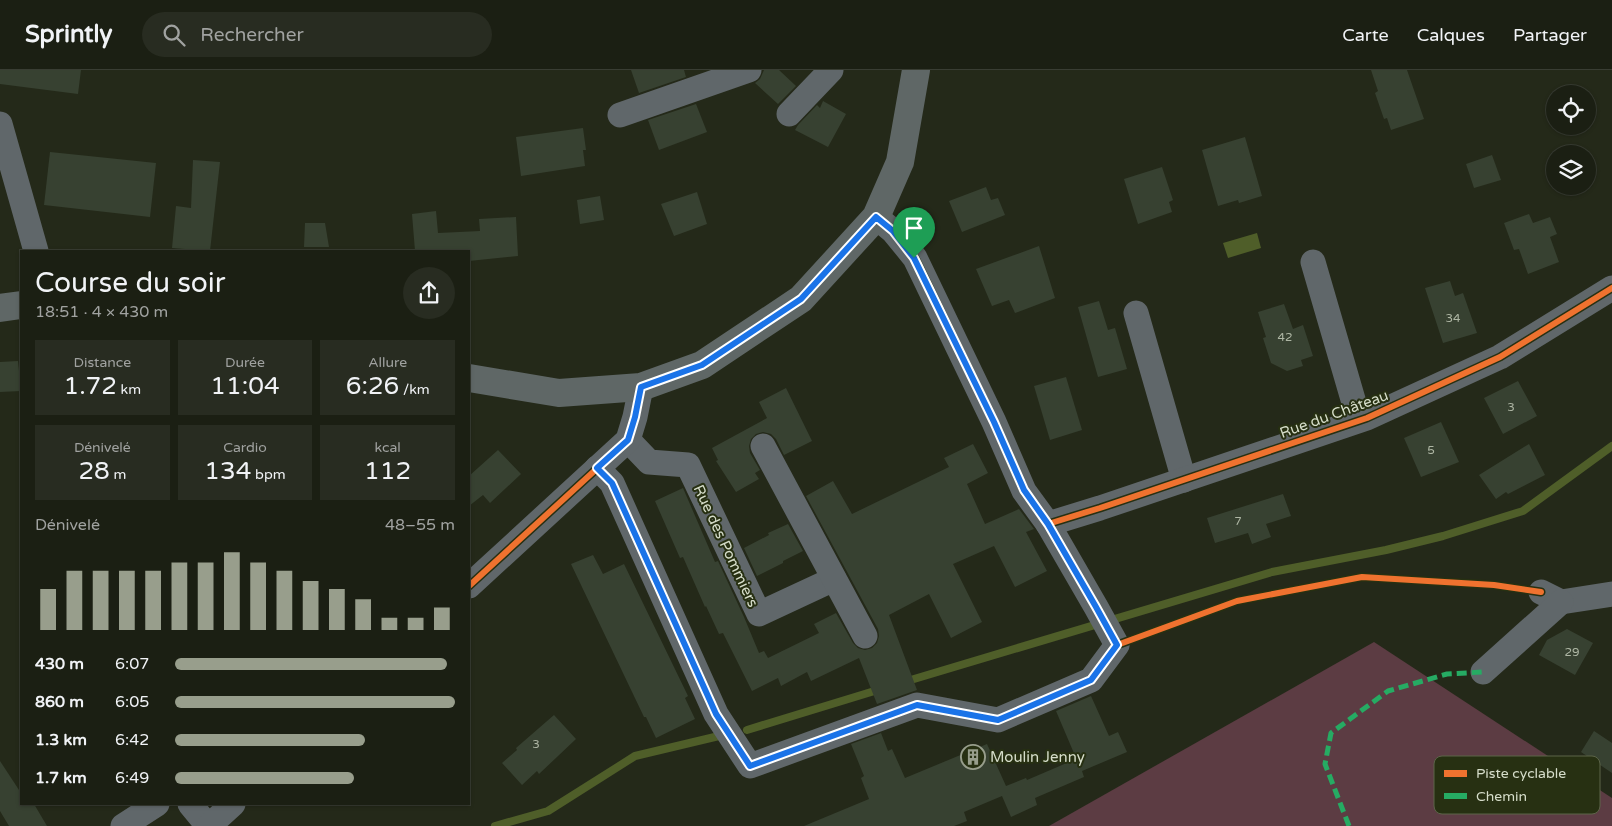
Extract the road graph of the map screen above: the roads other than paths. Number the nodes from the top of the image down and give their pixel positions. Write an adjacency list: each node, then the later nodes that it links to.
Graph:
1 (749, 70): 5 (street)
2 (831, 70): 4 (street)
3 (916, 70): 7 (main road)
4 (789, 114)
5 (620, 115)
6 (0, 124): 8 (street)
7 (876, 217): 15 (main road); 21 (street)
8 (36, 250)
9 (1313, 262): 16 (street)
10 (1612, 288): 16 (street, Rue du Château)
11 (20, 305): 12 (main road)
12 (0, 308)
13 (1136, 313): 20 (street)
14 (470, 378): 15 (main road)
15 (641, 387): 17 (street)
16 (1359, 420): 20 (street, Rue du Château)
17 (628, 440): 19 (street); 22 (street, Rue des Pommiers)
18 (763, 446): 22 (street)
19 (597, 468): 21 (street); 23 (street)
20 (1184, 480): 21 (street, Rue du Château)
21 (1048, 524)
22 (834, 579): 25 (street)
23 (470, 585)
24 (1612, 594): 26 (street)
25 (865, 636)
26 (1483, 672)
27 (155, 805): 30 (street)
28 (191, 805): 31 (street)
29 (232, 805): 31 (street)
30 (122, 826)
31 (209, 826)

